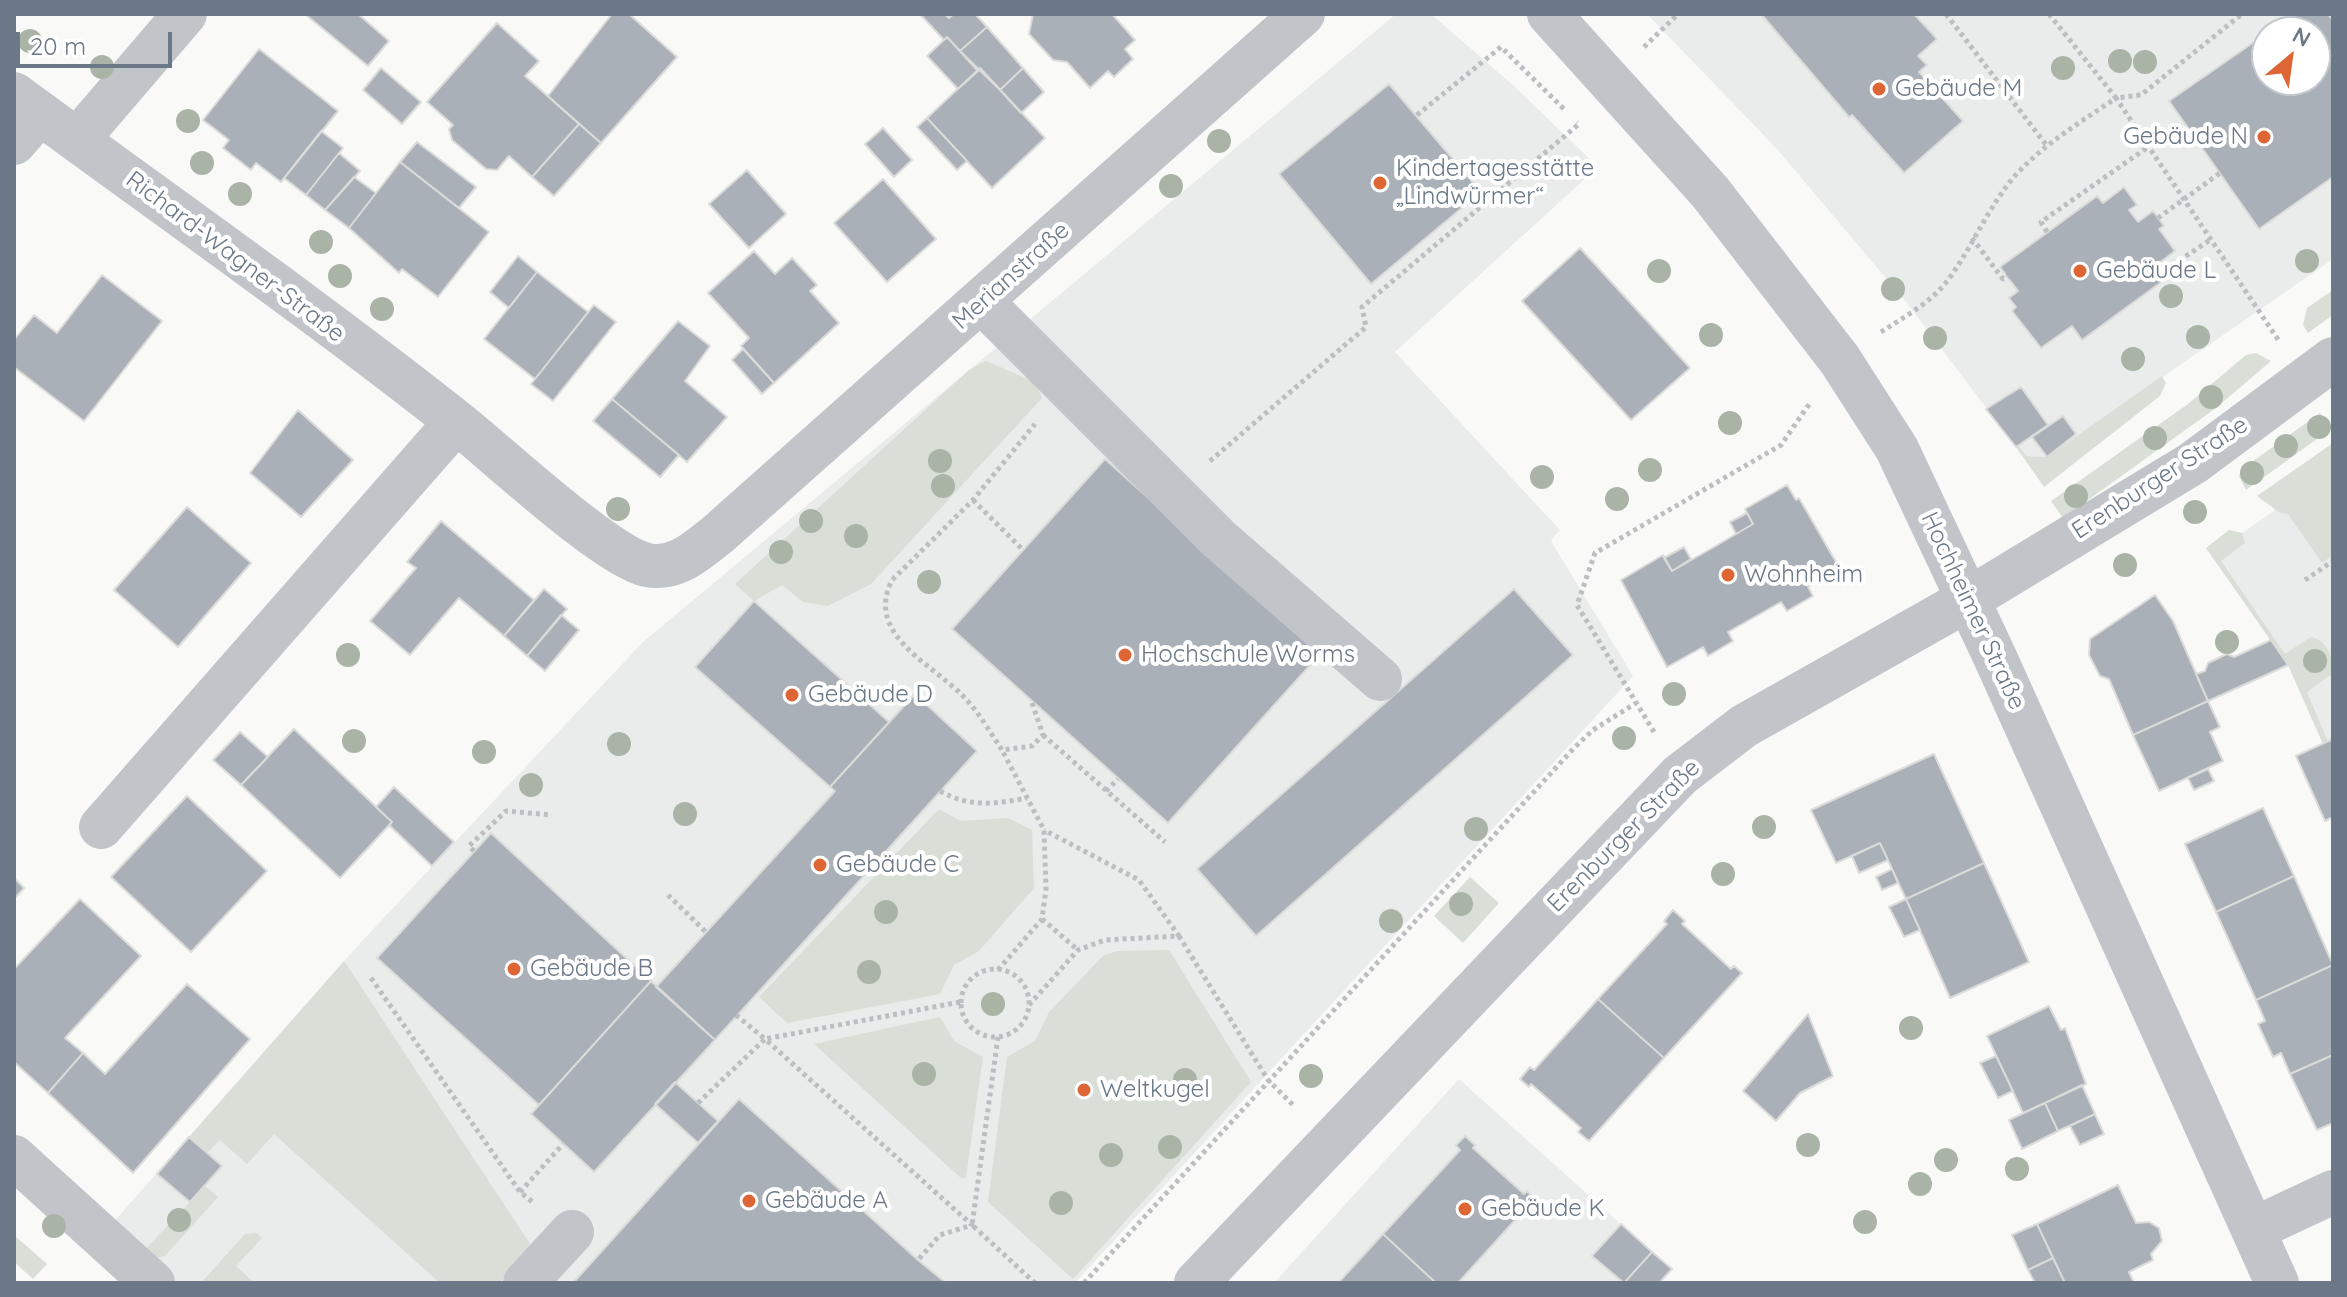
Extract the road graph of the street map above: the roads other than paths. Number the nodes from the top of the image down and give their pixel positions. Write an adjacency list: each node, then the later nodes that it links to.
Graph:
1 (185, 14): 5 (street)
2 (1303, 14): 6 (street, Merianstraße)
3 (1549, 14): 10 (street, Hochheimer Straße)
4 (23, 117): 5 (street, Richard-Wagner-Straße)
5 (77, 140): 8 (street, Richard-Wagner-Straße)
6 (982, 302): 9 (street, Merianstraße); 11 (street)
7 (2319, 368): 10 (street, Erenburger Straße)
8 (456, 422): 9 (street, Richard-Wagner-Straße); 12 (street)
9 (717, 535)
10 (1969, 599): 15 (street, Hochheimer Straße); 19 (street, Erenburger Straße)
11 (1380, 679)
12 (101, 827)
13 (14, 1157): 17 (street)
14 (2333, 1192): 15 (street)
15 (2254, 1229): 20 (street, Hochheimer Straße)
16 (572, 1232): 18 (street)
17 (153, 1283)
18 (525, 1283)
19 (1196, 1283)
20 (2277, 1283)

